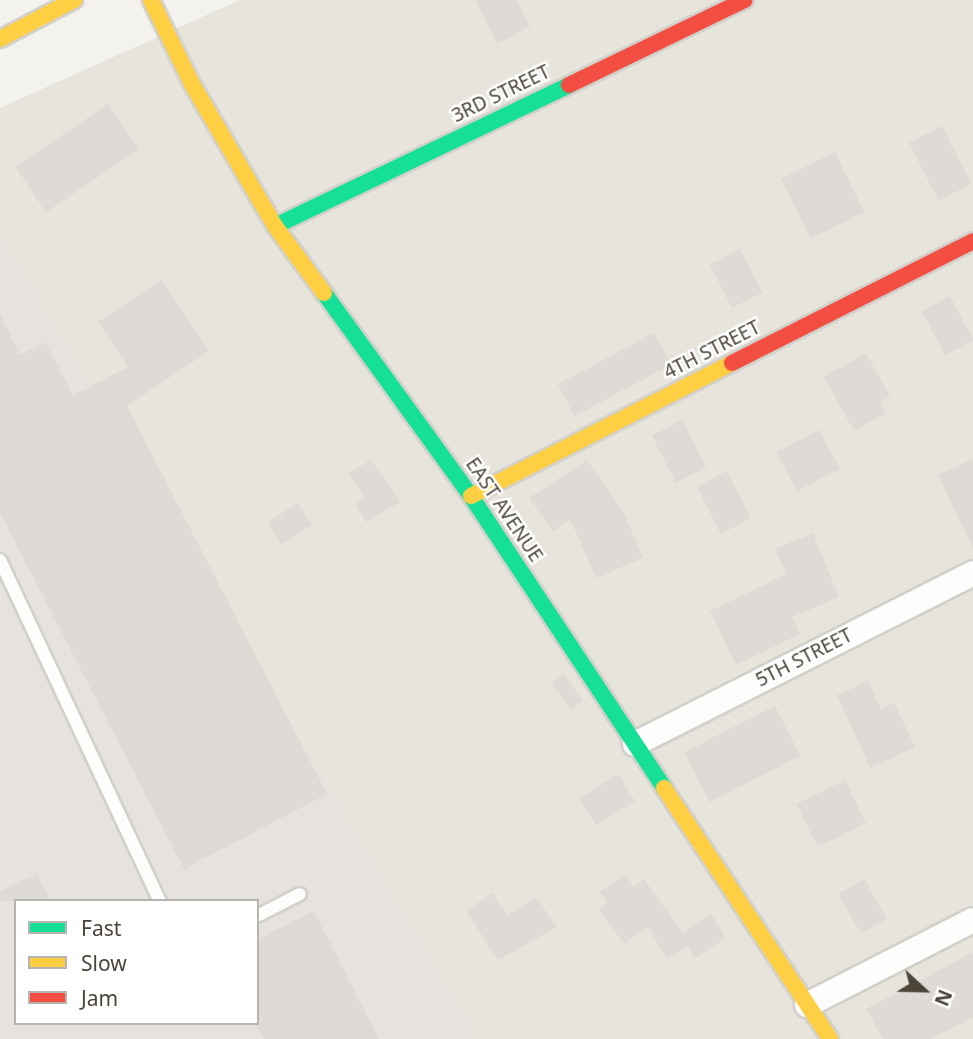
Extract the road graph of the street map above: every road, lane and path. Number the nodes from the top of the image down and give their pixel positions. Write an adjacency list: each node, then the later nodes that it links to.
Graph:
1 (74, 0): 4 (main road)
2 (151, 0): 5 (main road, EAST AVENUE)
3 (745, 0): 5 (main road, 3RD STREET)
4 (0, 39)
5 (275, 226): 7 (main road, EAST AVENUE)
6 (973, 241): 7 (main road, 4TH STREET)
7 (471, 496): 10 (main road, EAST AVENUE)
8 (0, 561): 12 (lane)
9 (973, 573): 10 (street, 5TH STREET)
10 (635, 744): 15 (main road, EAST AVENUE)
11 (300, 894): 13 (lane)
12 (159, 899)
13 (259, 915)
14 (973, 920): 15 (street)
15 (807, 1005): 16 (main road, EAST AVENUE)
16 (830, 1039)

